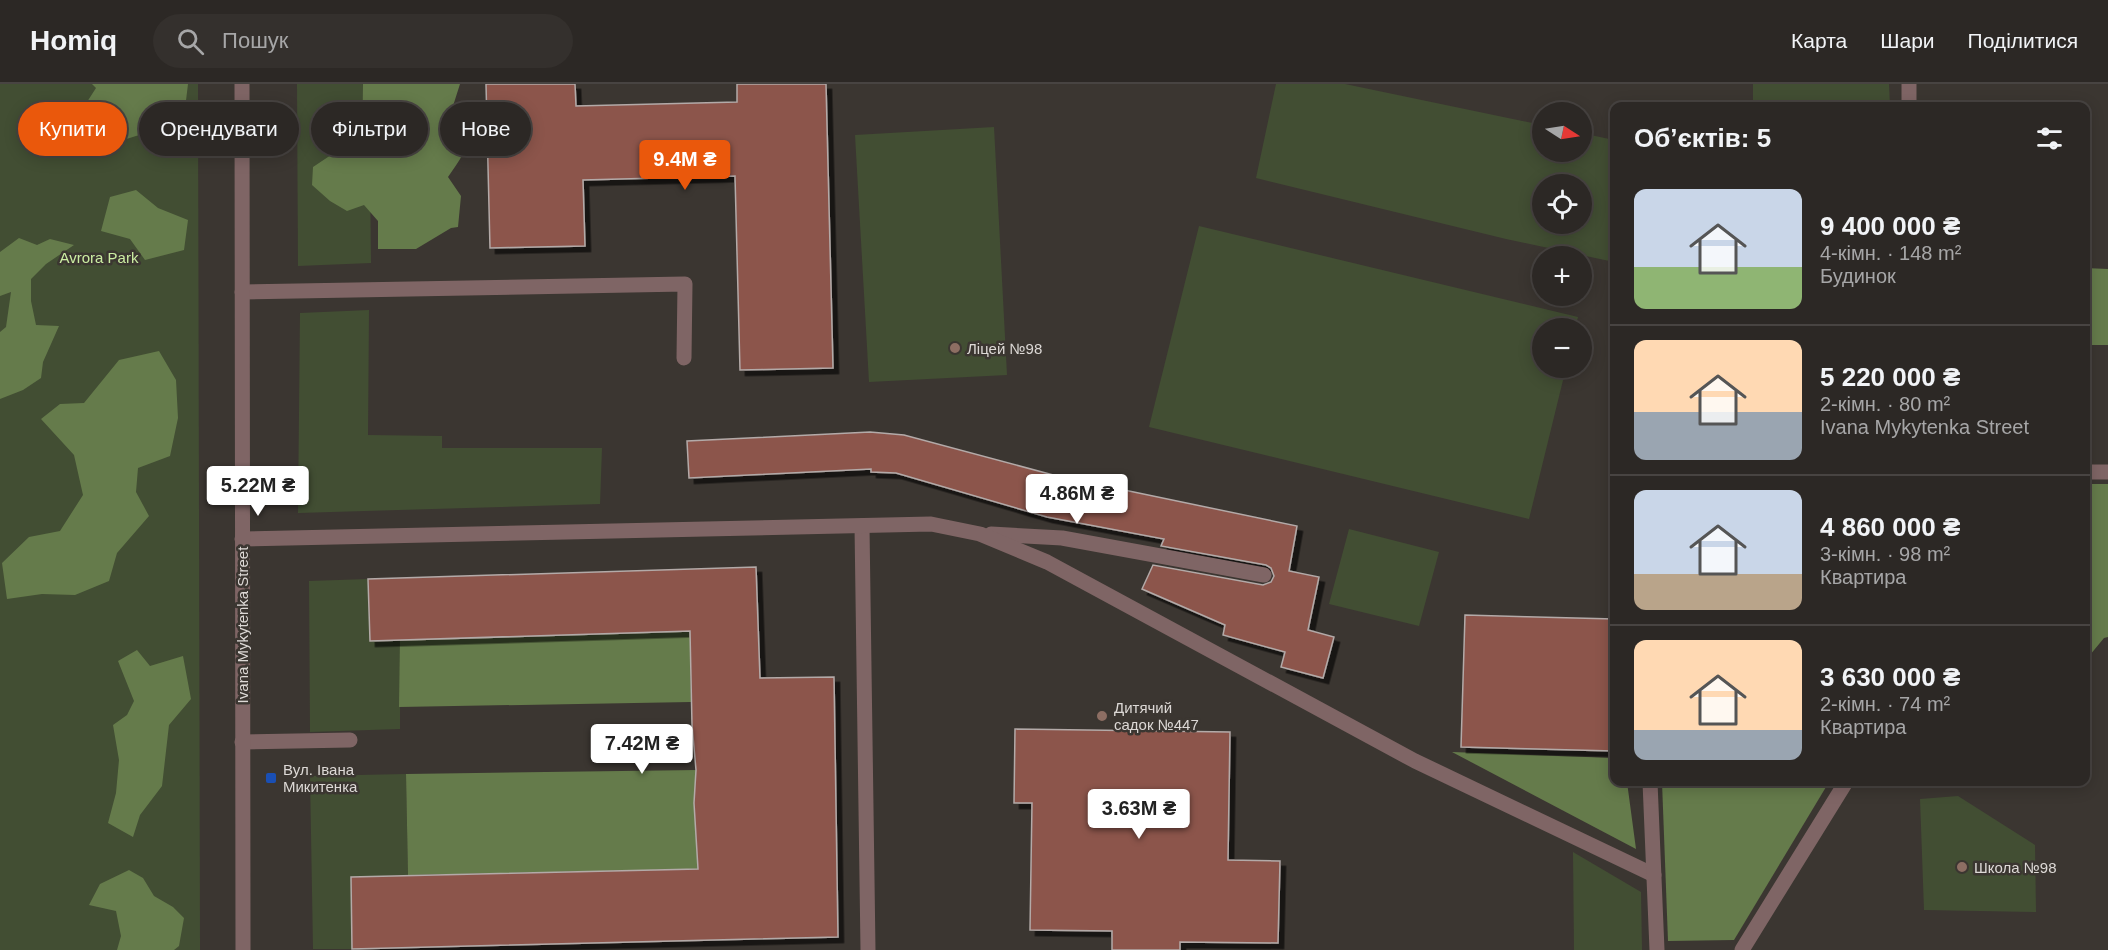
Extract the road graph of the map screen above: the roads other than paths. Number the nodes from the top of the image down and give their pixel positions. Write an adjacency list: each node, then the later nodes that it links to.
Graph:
1 (242, 84): 4 (street, Ivana Mykytenka Street)
2 (1909, 84): 3 (street)
3 (1909, 102)
4 (242, 292): 5 (street); 10 (street, Ivana Mykytenka Street)
5 (684, 358)
6 (2108, 471): 7 (street)
7 (2090, 472)
8 (862, 526): 9 (street); 10 (street); 18 (street)
9 (972, 533): 11 (street); 16 (street)
10 (242, 539): 13 (street, Ivana Mykytenka Street)
11 (1264, 575)
12 (350, 740): 13 (street)
13 (242, 742): 17 (street, Ivana Mykytenka Street)
14 (1650, 786): 16 (street)
15 (1844, 786): 20 (street)
16 (1654, 875): 19 (street)
17 (243, 950)
18 (868, 950)
19 (1657, 950)
20 (1742, 950)

